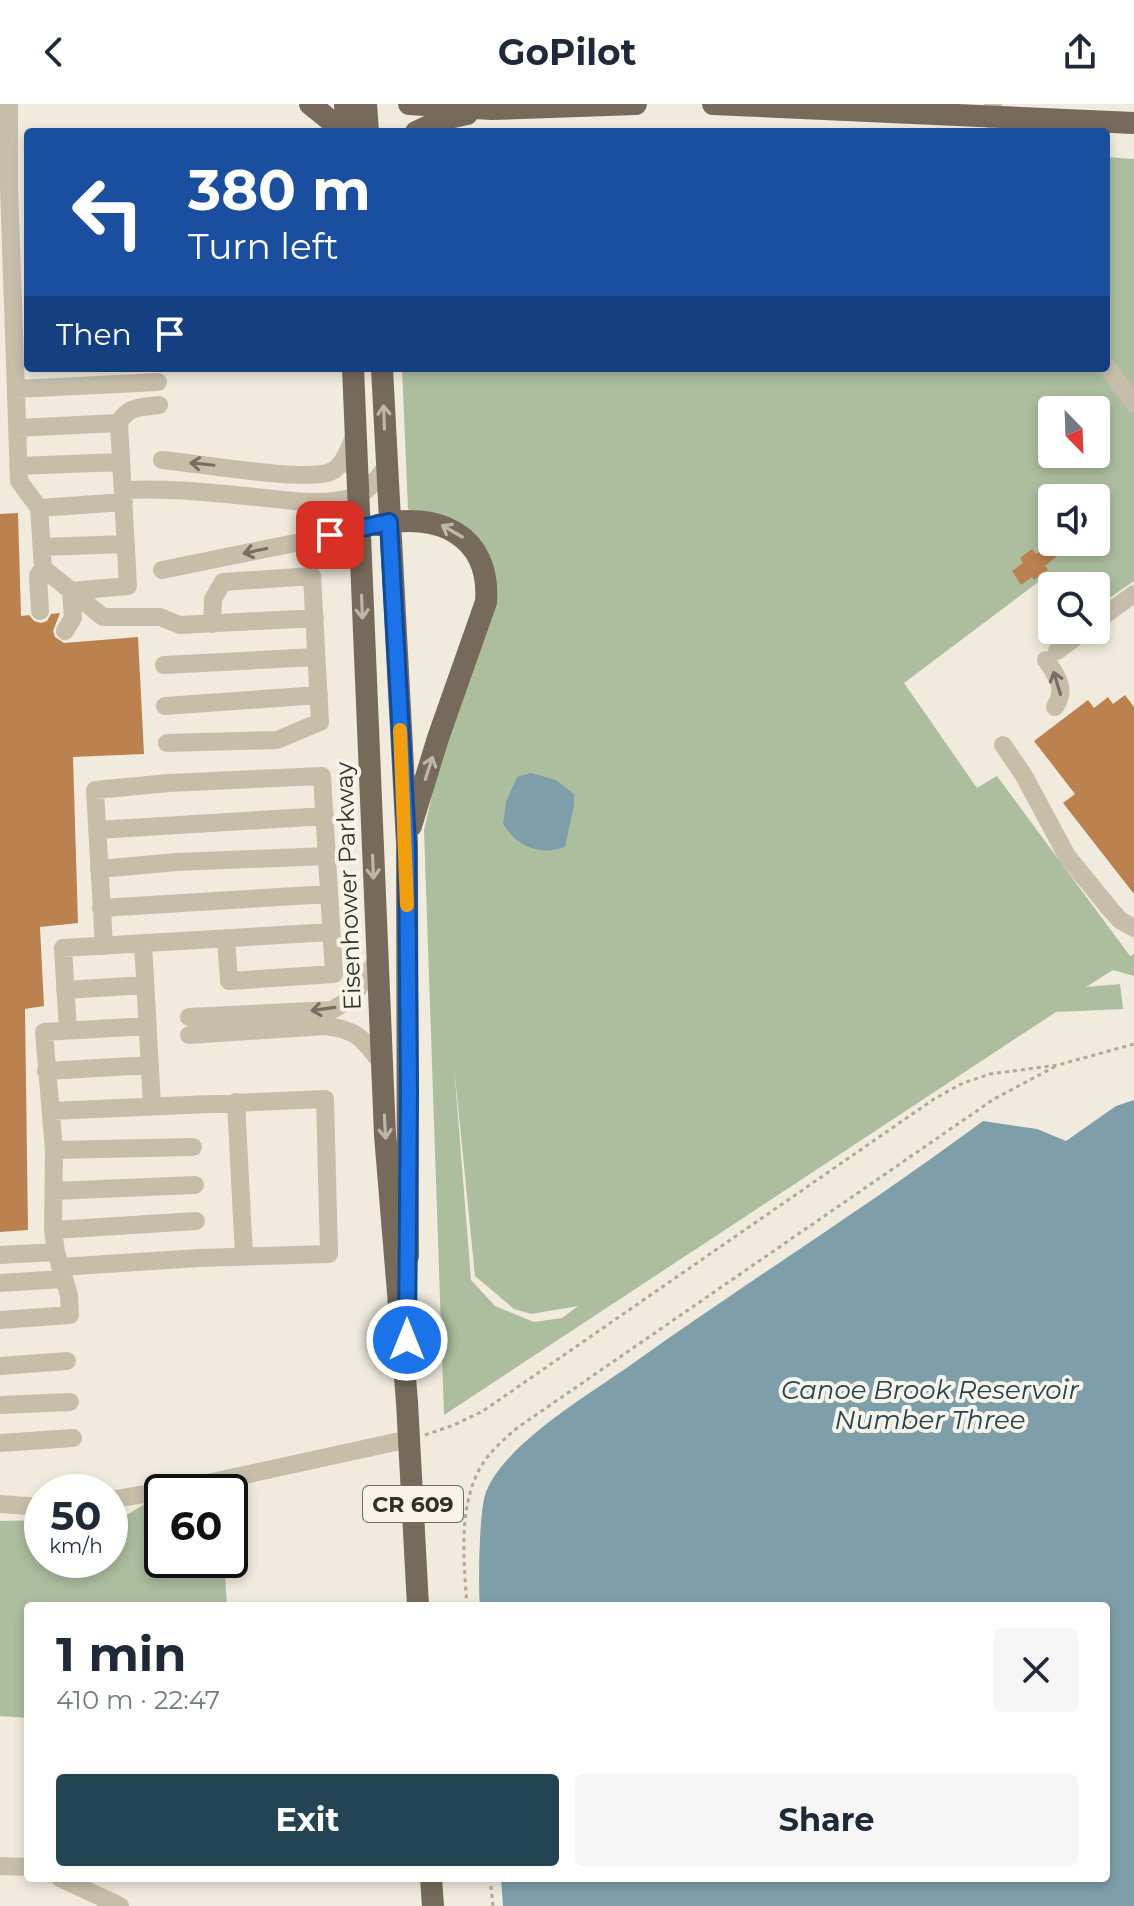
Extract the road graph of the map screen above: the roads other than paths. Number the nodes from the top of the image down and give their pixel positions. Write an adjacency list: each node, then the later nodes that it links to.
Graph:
1 (9, 104): 15 (street)
2 (310, 104): 11 (main road)
3 (345, 104): 12 (main road)
4 (366, 104): 13 (main road)
5 (409, 104): 8 (main road)
6 (636, 104): 8 (main road)
7 (713, 104): 9 (main road)
8 (492, 109): 14 (main road)
9 (995, 118): 10 (main road)
10 (1134, 123)
11 (335, 128)
12 (346, 128)
13 (368, 128)
14 (425, 128)
15 (9, 187): 16 (street); 17 (street)
16 (24, 187)
17 (19, 226): 18 (street)
18 (20, 271): 19 (street)
19 (20, 308): 20 (street)
20 (21, 346): 25 (street)
21 (1110, 371): 26 (street)
22 (353, 372): 30 (main road, Eisenhower Parkway / CR 609)
23 (382, 372): 34 (main road, Eisenhower Parkway / CR 609, one-way to 23)
24 (158, 382): 25 (street)
25 (16, 389): 29 (street)
26 (1134, 403)
27 (159, 405): 28 (street)
28 (119, 423): 29 (street); 32 (street)
29 (17, 428): 33 (street)
30 (355, 433): 31 (street, one-way to 31); 35 (main road, Eisenhower Parkway / CR 609)
31 (162, 460)
32 (121, 462): 33 (street); 36 (street)
33 (18, 466): 37 (street)
34 (386, 467): 35 (street); 38 (main road, Eisenhower Parkway / CR 609)
35 (357, 495): 36 (street); 39 (main road, Eisenhower Parkway / CR 609)
36 (123, 496): 37 (street); 40 (street)
37 (39, 508): 41 (street)
38 (389, 522): 39 (main road); 61 (main road, Eisenhower Parkway / CR 609); 61 (main road, one-way to 38)
39 (359, 530): 43 (street, one-way to 43); 71 (main road, Eisenhower Parkway / CR 609, one-way to 71)
40 (126, 544): 41 (street); 44 (street)
41 (42, 547): 42 (street)
42 (43, 568): 44 (street); 46 (street)
43 (162, 570)
44 (71, 591): 49 (street); 50 (street)
45 (1134, 594): 47 (street)
46 (40, 611)
47 (1110, 611)
48 (315, 618): 49 (street); 49 (street); 52 (street)
49 (212, 624)
50 (65, 631)
51 (1067, 644): 56 (street, one-way to 51)
52 (316, 657): 53 (street); 54 (street)
53 (164, 665)
54 (319, 695): 55 (street); 57 (street)
55 (165, 706)
56 (1055, 707)
57 (167, 743)
58 (1003, 745): 66 (street)
59 (325, 816): 60 (street); 60 (street); 62 (street)
60 (97, 830): 63 (street)
61 (407, 843): 96 (main road, Eisenhower Parkway / CR 609)
62 (327, 856): 63 (street); 64 (street)
63 (99, 869): 65 (street)
64 (329, 894): 65 (street); 67 (street)
65 (101, 908): 70 (street)
66 (1134, 928)
67 (331, 932): 68 (street); 68 (street)
68 (226, 938): 69 (street)
69 (143, 943): 70 (street); 72 (street)
70 (104, 946): 73 (street)
71 (377, 960): 76 (main road, Eisenhower Parkway / CR 609); 76 (street, one-way to 76)
72 (145, 985): 73 (street); 74 (street)
73 (65, 990): 75 (street)
74 (148, 1026): 75 (street); 77 (street)
75 (68, 1031): 78 (street)
76 (382, 1064): 96 (main road, Eisenhower Parkway / CR 609, one-way to 96)
77 (150, 1065): 78 (street); 80 (street)
78 (46, 1071): 81 (street)
79 (236, 1102): 80 (street); 89 (street); 89 (street)
80 (152, 1105): 81 (street)
81 (51, 1111): 83 (street)
82 (193, 1147): 83 (street)
83 (54, 1150): 85 (street)
84 (195, 1185): 85 (street)
85 (54, 1191): 87 (street)
86 (196, 1221): 87 (street)
87 (53, 1230): 90 (street)
88 (0, 1255): 90 (street)
89 (244, 1256): 90 (street)
90 (60, 1266): 91 (street); 92 (street)
91 (0, 1283)
92 (0, 1320)
93 (67, 1361): 94 (street)
94 (0, 1366)
95 (70, 1402): 97 (street)
96 (407, 1402): 99 (main road, Eisenhower Parkway / CR 609)
97 (0, 1405)
98 (73, 1438): 100 (street)
99 (409, 1439): 101 (street); 104 (main road, Eisenhower Parkway / CR 609)
100 (0, 1443)
101 (128, 1497)
102 (0, 1504): 103 (street)
103 (24, 1506)
104 (418, 1602)
105 (0, 1866): 106 (street)
106 (24, 1867)
107 (69, 1882): 109 (street)
108 (431, 1882): 110 (main road)
109 (120, 1906)
110 (433, 1906)

